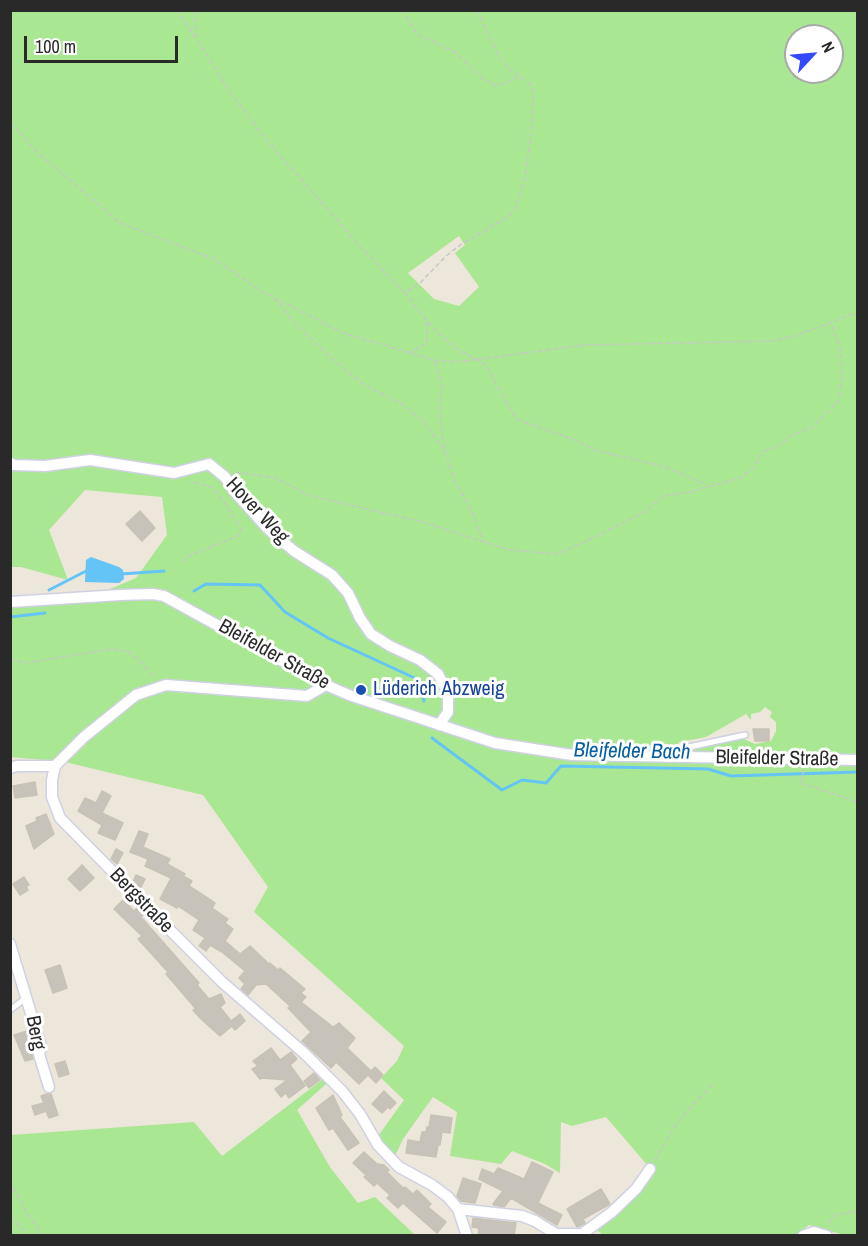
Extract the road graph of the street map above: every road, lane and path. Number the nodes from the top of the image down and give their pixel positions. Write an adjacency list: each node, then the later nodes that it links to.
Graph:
1 (176, 10): 5 (path)
2 (195, 10): 5 (path)
3 (402, 10): 6 (path)
4 (477, 10): 6 (path)
5 (196, 38): 8 (path)
6 (519, 76): 8 (path)
7 (10, 121): 9 (path)
8 (405, 293): 11 (path)
9 (275, 297): 13 (path); 16 (path)
10 (858, 312): 12 (path)
11 (427, 321): 13 (path); 14 (path)
12 (831, 322): 14 (path); 20 (path)
13 (407, 353): 15 (path)
14 (478, 359): 15 (path); 20 (path)
15 (434, 360): 16 (path)
16 (446, 454): 21 (path)
17 (10, 463): 27 (street, Hover Weg)
18 (234, 472): 21 (path)
19 (184, 479): 22 (path)
20 (709, 486): 21 (path)
21 (484, 544)
22 (182, 562)
23 (10, 602): 25 (street, Bleifelder Straße)
24 (10, 659): 26 (path)
25 (326, 685): 26 (street); 27 (street, Bleifelder Straße)
26 (158, 687): 32 (street)
27 (439, 725): 29 (street, Bleifelder Straße)
28 (745, 735): 29 (lane)
29 (663, 757): 30 (street, Bleifelder Straße)
30 (806, 759): 31 (street, Bleifelder Straße); 34 (path)
31 (858, 760)
32 (55, 766): 33 (street); 42 (street, Bergstraße)
33 (10, 768)
34 (858, 802)
35 (10, 944): 36 (street, Berg)
36 (28, 997): 37 (lane); 39 (street, Berg)
37 (10, 1010)
38 (712, 1084): 40 (path)
39 (49, 1087)
40 (650, 1169): 46 (street)
41 (10, 1180): 48 (path)
42 (458, 1209): 46 (street); 49 (street, Bergstraße)
43 (858, 1211): 45 (path)
44 (10, 1217): 47 (path)
45 (823, 1234): 50 (street)
46 (556, 1235)
47 (29, 1236)
48 (40, 1236)
49 (467, 1236)
50 (803, 1236)

